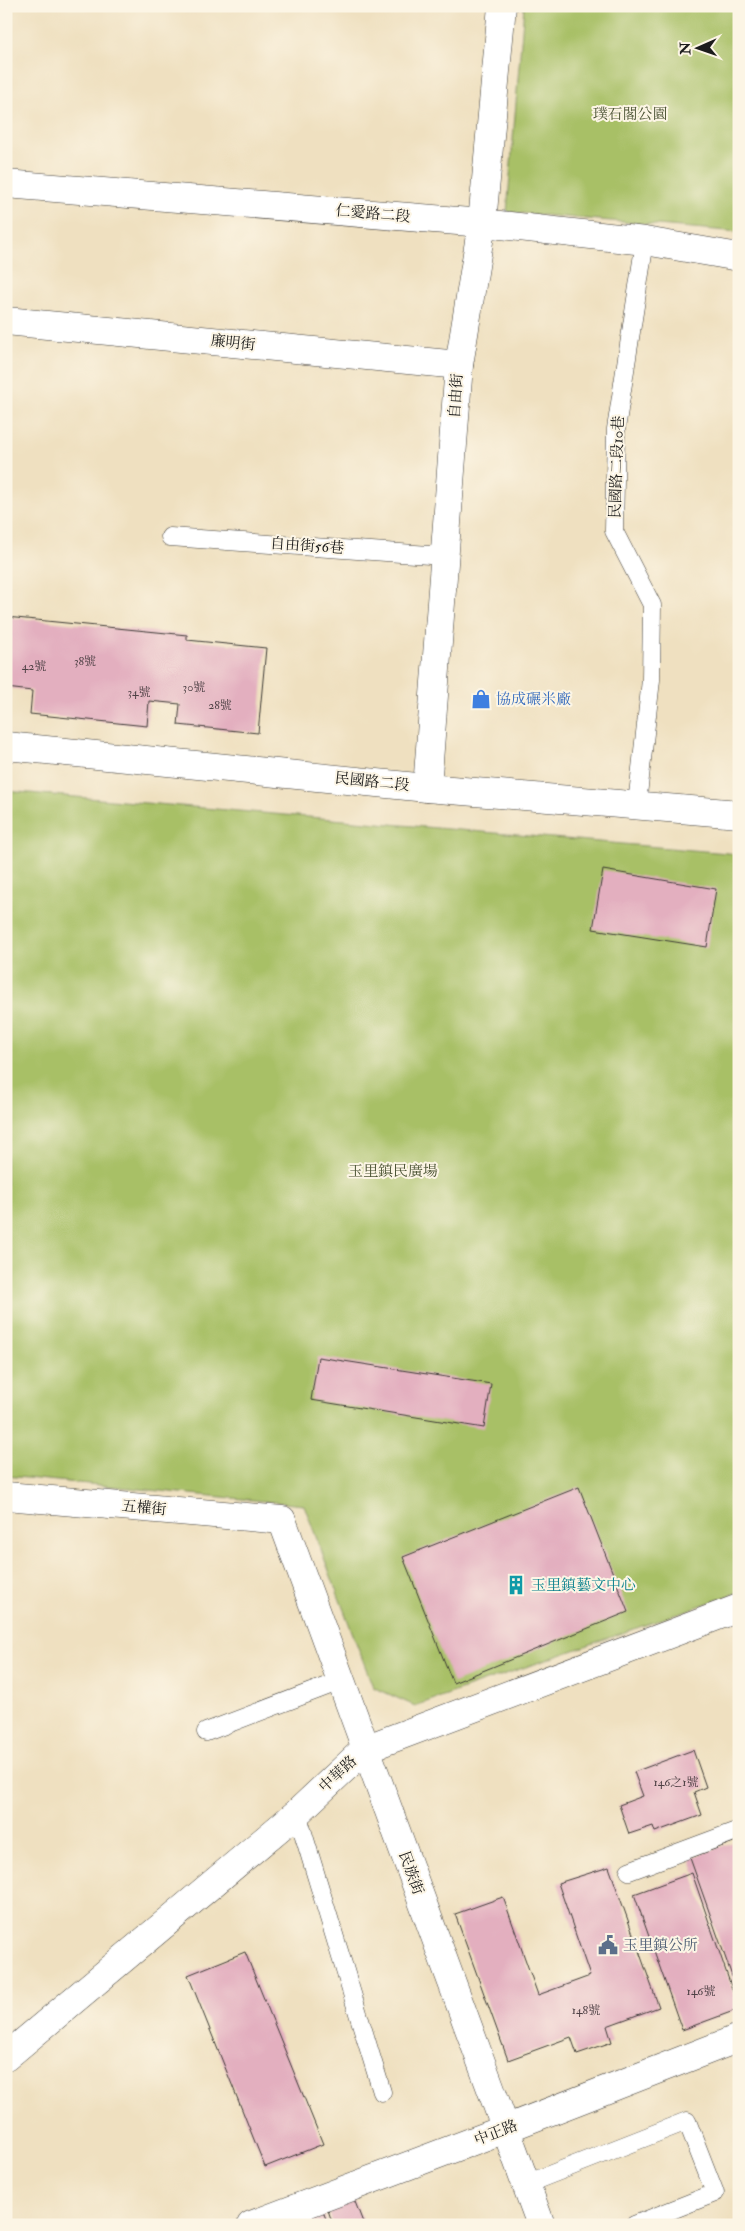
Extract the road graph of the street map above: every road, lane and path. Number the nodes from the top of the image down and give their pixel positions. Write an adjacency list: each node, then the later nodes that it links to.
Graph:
1 (502, 6): 3 (street, 自由街)
2 (6, 184): 3 (street, 仁愛路二段)
3 (482, 223): 4 (street, 仁愛路二段); 7 (street, 自由街)
4 (646, 241): 5 (street, 仁愛路二段); 12 (lane, 民國路二段10巷)
5 (739, 257)
6 (6, 321): 7 (street, 廉明街)
7 (459, 365): 9 (street, 自由街)
8 (170, 537): 9 (lane, 自由街56巷)
9 (444, 556): 11 (street, 自由街)
10 (6, 746): 11 (street, 民國路二段)
11 (427, 788): 12 (street, 民國路二段)
12 (637, 804): 13 (street, 民國路二段)
13 (739, 814)
14 (6, 1496): 15 (street, 五權街)
15 (282, 1520): 17 (street, 民族街)
16 (739, 1608): 19 (street, 中華路)
17 (340, 1681): 18 (lane); 19 (street, 民族街)
18 (206, 1732)
19 (365, 1749): 20 (street, 中華路); 26 (street, 民族街)
20 (297, 1813): 24 (street, 中華路); 25 (lane)
21 (739, 1830): 22 (lane)
22 (630, 1871)
23 (739, 2038): 26 (street, 中正路)
24 (6, 2057)
25 (382, 2092)
26 (505, 2129): 27 (street, 民族街); 28 (street, 中正路)
27 (526, 2184): 29 (street, 民族街); 30 (lane)
28 (251, 2225)
29 (541, 2225)
30 (634, 2225)

